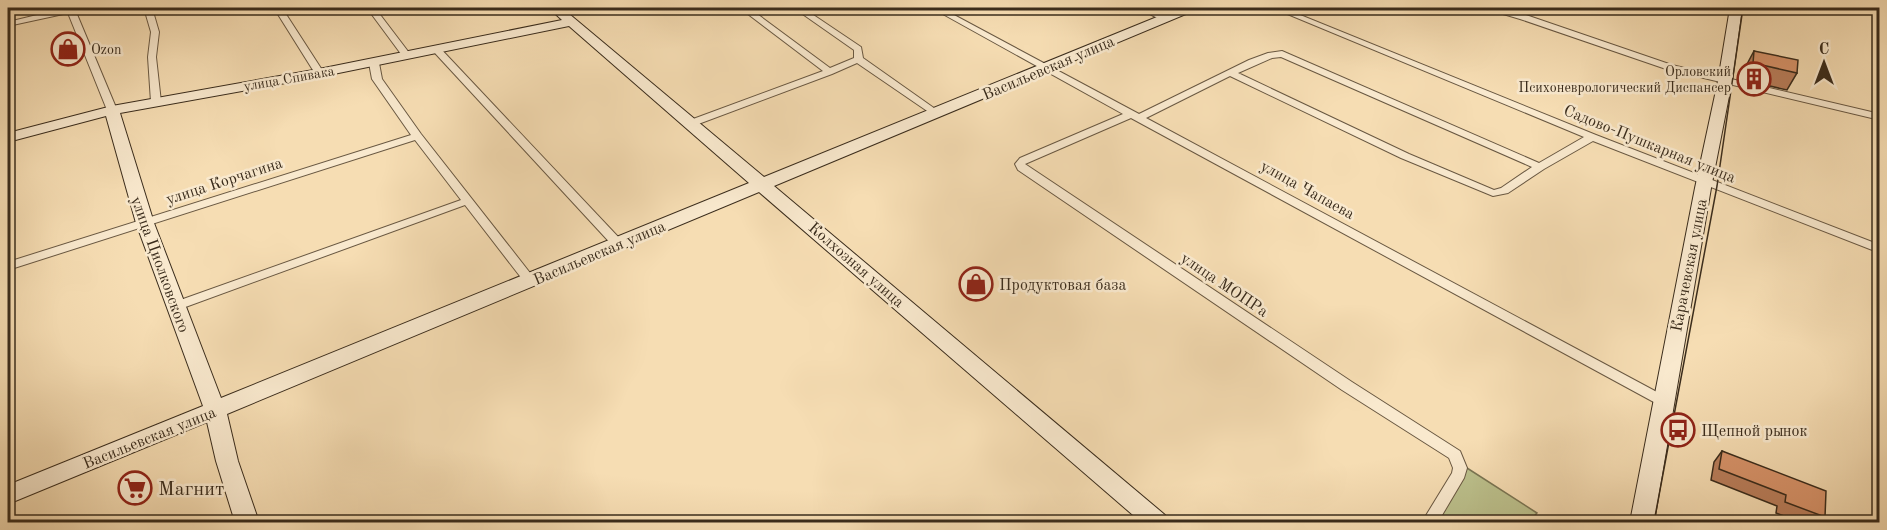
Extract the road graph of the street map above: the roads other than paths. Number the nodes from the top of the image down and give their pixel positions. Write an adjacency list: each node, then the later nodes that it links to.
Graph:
1 (74, 8): 16 (street); 27 (street, улица Циолковского)
2 (148, 8): 26 (street)
3 (278, 8): 23 (street)
4 (371, 8): 18 (street)
5 (555, 8): 15 (street, Колхозная улица)
6 (744, 8): 22 (street)
7 (798, 8): 19 (street)
8 (936, 8): 21 (street, улица Чапаева)
9 (1143, 8): 14 (street)
10 (1190, 8): 14 (street, Васильевская улица)
11 (1276, 8): 33 (street, Садово-Пушкарная улица)
12 (1487, 8): 25 (street)
13 (1736, 8): 25 (street, Карачевская улица)
14 (1164, 18): 21 (street, Васильевская улица)
15 (572, 22): 17 (street, улица Спивака); 31 (street, Колхозная улица)
16 (8, 24)
17 (437, 50): 18 (street, улица Спивака); 40 (street)
18 (407, 56): 20 (street, улица Спивака)
19 (858, 59): 22 (street); 28 (street)
20 (374, 63): 23 (street, улица Спивака); 32 (street)
21 (1048, 66): 28 (street, Васильевская улица); 29 (street, улица Чапаева)
22 (829, 72): 31 (street)
23 (319, 73): 26 (street, улица Спивака)
24 (1231, 73): 29 (street); 35 (street); 35 (street)
25 (1725, 81): 30 (street); 36 (street, Карачевская улица)
26 (156, 102): 27 (street, улица Спивака)
27 (112, 110): 34 (street, улица Спивака); 39 (street, улица Циолковского)
28 (936, 113): 37 (street, Васильевская улица)
29 (1136, 115): 45 (street, улица Чапаева); 50 (street, улица МОПРа)
30 (1880, 117)
31 (689, 124): 37 (street, Колхозная улица)
32 (417, 136): 38 (street); 39 (street, улица Корчагина)
33 (1592, 136): 35 (street); 36 (street, Садово-Пушкарная улица)
34 (8, 137)
35 (1540, 167)
36 (1704, 181): 41 (street, Садово-Пушкарная улица); 45 (street, Карачевская улица)
37 (764, 184): 40 (street, Васильевская улица); 49 (street, Колхозная улица)
38 (467, 201): 43 (street); 44 (street)
39 (145, 223): 42 (street, улица Корчагина); 44 (street, улица Циолковского)
40 (618, 244): 43 (street, Васильевская улица)
41 (1880, 249)
42 (8, 266)
43 (530, 281): 46 (street, Васильевская улица)
44 (176, 306): 46 (street, улица Циолковского)
45 (1663, 402): 51 (street, Карачевская улица)
46 (215, 410): 47 (street, Васильевская улица); 48 (street, улица Циолковского)
47 (8, 495)
48 (247, 522)
49 (1157, 522)
50 (1430, 522)
51 (1642, 522)

